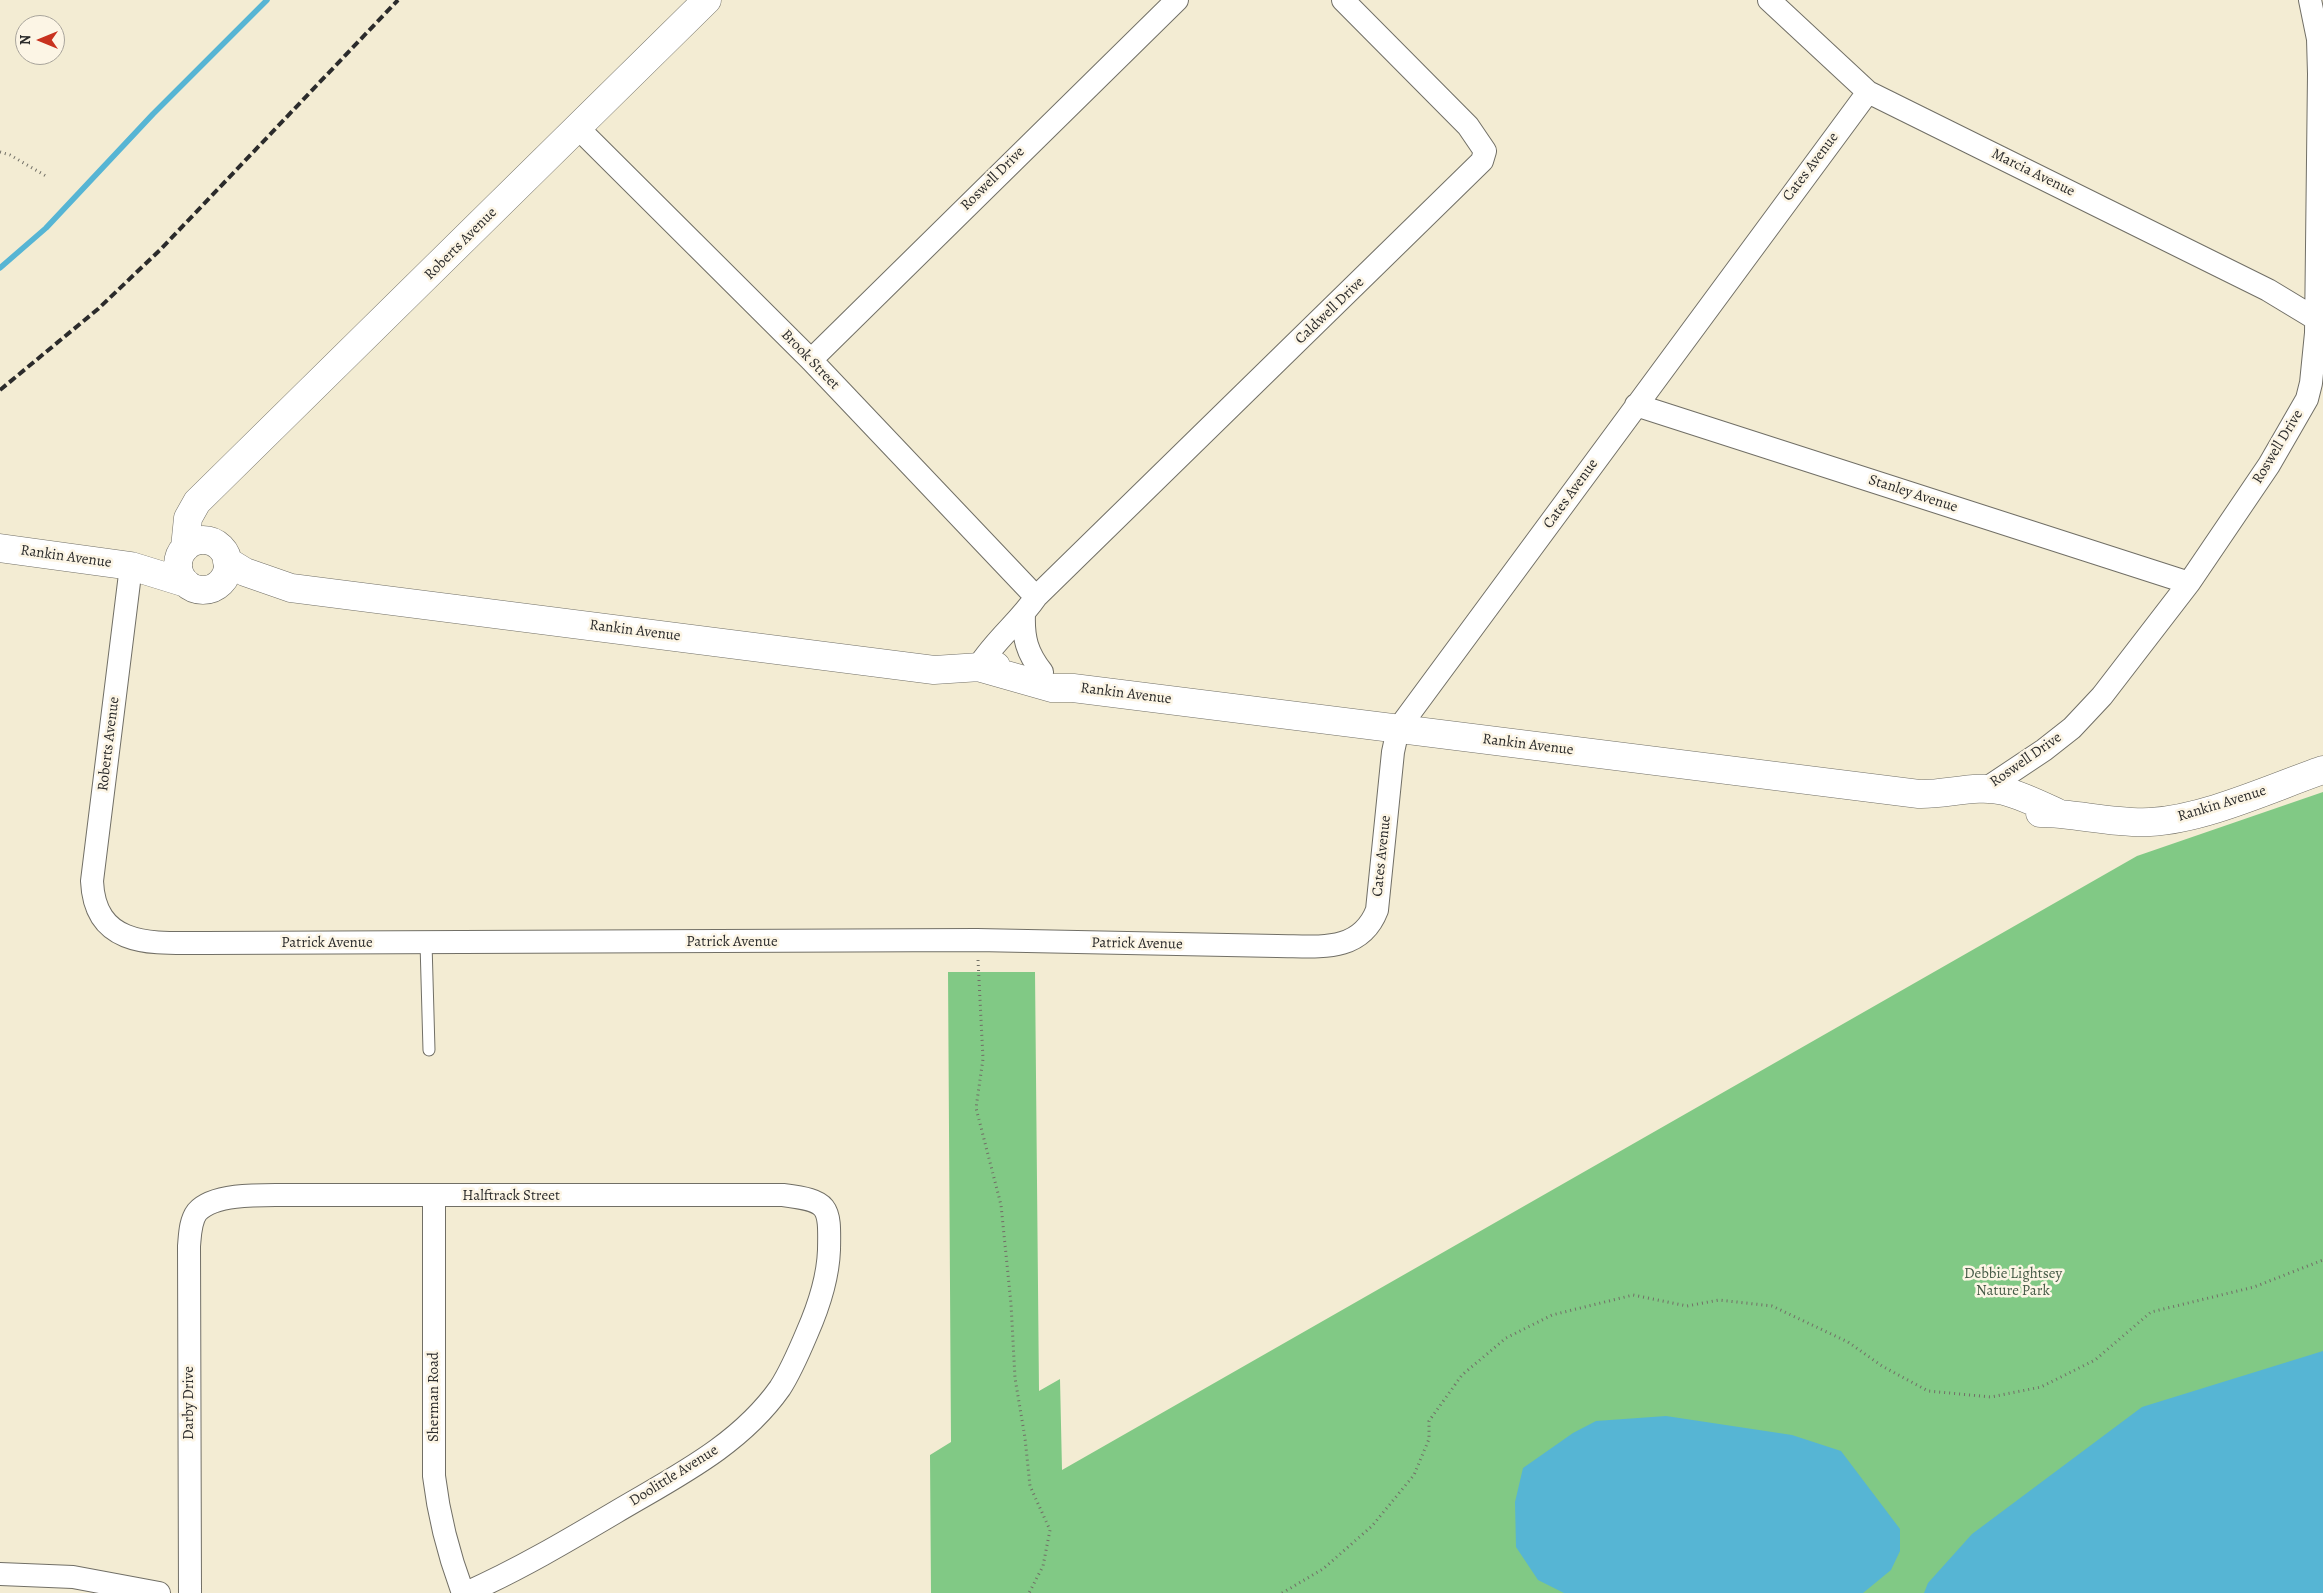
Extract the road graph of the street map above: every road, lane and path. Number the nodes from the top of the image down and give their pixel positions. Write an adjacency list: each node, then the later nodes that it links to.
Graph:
1 (708, 0): 7 (street, Roberts Avenue)
2 (1177, 0): 11 (street, Roswell Drive)
3 (1343, 0): 21 (street, Caldwell Drive)
4 (1769, 0): 6 (street, Marcia Avenue)
5 (2310, 0): 10 (street, Roswell Drive)
6 (1868, 92): 10 (street, Marcia Avenue); 12 (street, Cates Avenue)
7 (578, 128): 11 (street, Brook Street); 13 (street, Roberts Avenue)
8 (0, 152): 9 (path)
9 (46, 176)
10 (2316, 319): 18 (street, Roswell Drive)
11 (811, 360): 21 (street, Brook Street)
12 (1636, 405): 18 (street, Stanley Avenue); 25 (street, Cates Avenue)
13 (214, 488): 15 (street, Roberts Avenue); 16 (street)
14 (0, 548): 17 (street, Rankin Avenue)
15 (183, 551): 16 (street); 17 (street, Rankin Avenue); 19 (street)
16 (221, 552): 19 (street); 20 (street, Rankin Avenue)
17 (131, 566): 19 (street, Rankin Avenue); 28 (street, Roberts Avenue)
18 (2189, 583): 27 (street, Roswell Drive)
19 (195, 586): 20 (street, Rankin Avenue)
20 (291, 588): 22 (street, Rankin Avenue)
21 (1030, 606): 22 (street, Caldwell Drive); 23 (street)
22 (978, 667): 23 (street, Rankin Avenue); 24 (street, Rankin Avenue)
23 (1042, 672): 24 (street, Rankin Avenue)
24 (1073, 688): 25 (street, Rankin Avenue)
25 (1398, 728): 27 (street, Rankin Avenue); 29 (street, Cates Avenue)
26 (2323, 770): 27 (street, Rankin Avenue)
27 (1984, 790)
28 (102, 920): 31 (street, Patrick Avenue)
29 (1364, 932): 30 (street, Patrick Avenue)
30 (977, 940): 31 (street, Patrick Avenue); 41 (path)
31 (426, 942): 32 (lane)
32 (429, 1050)
33 (434, 1196): 34 (street, Halftrack Street); 35 (street, Halftrack Street); 40 (street, Sherman Road)
34 (826, 1210): 40 (street, Doolittle Avenue)
35 (196, 1213): 39 (street, Darby Drive)
36 (2323, 1260): 42 (path)
37 (0, 1574): 38 (street)
38 (158, 1593)
39 (190, 1593)
40 (464, 1593)
41 (1029, 1593)
42 (1282, 1593)

